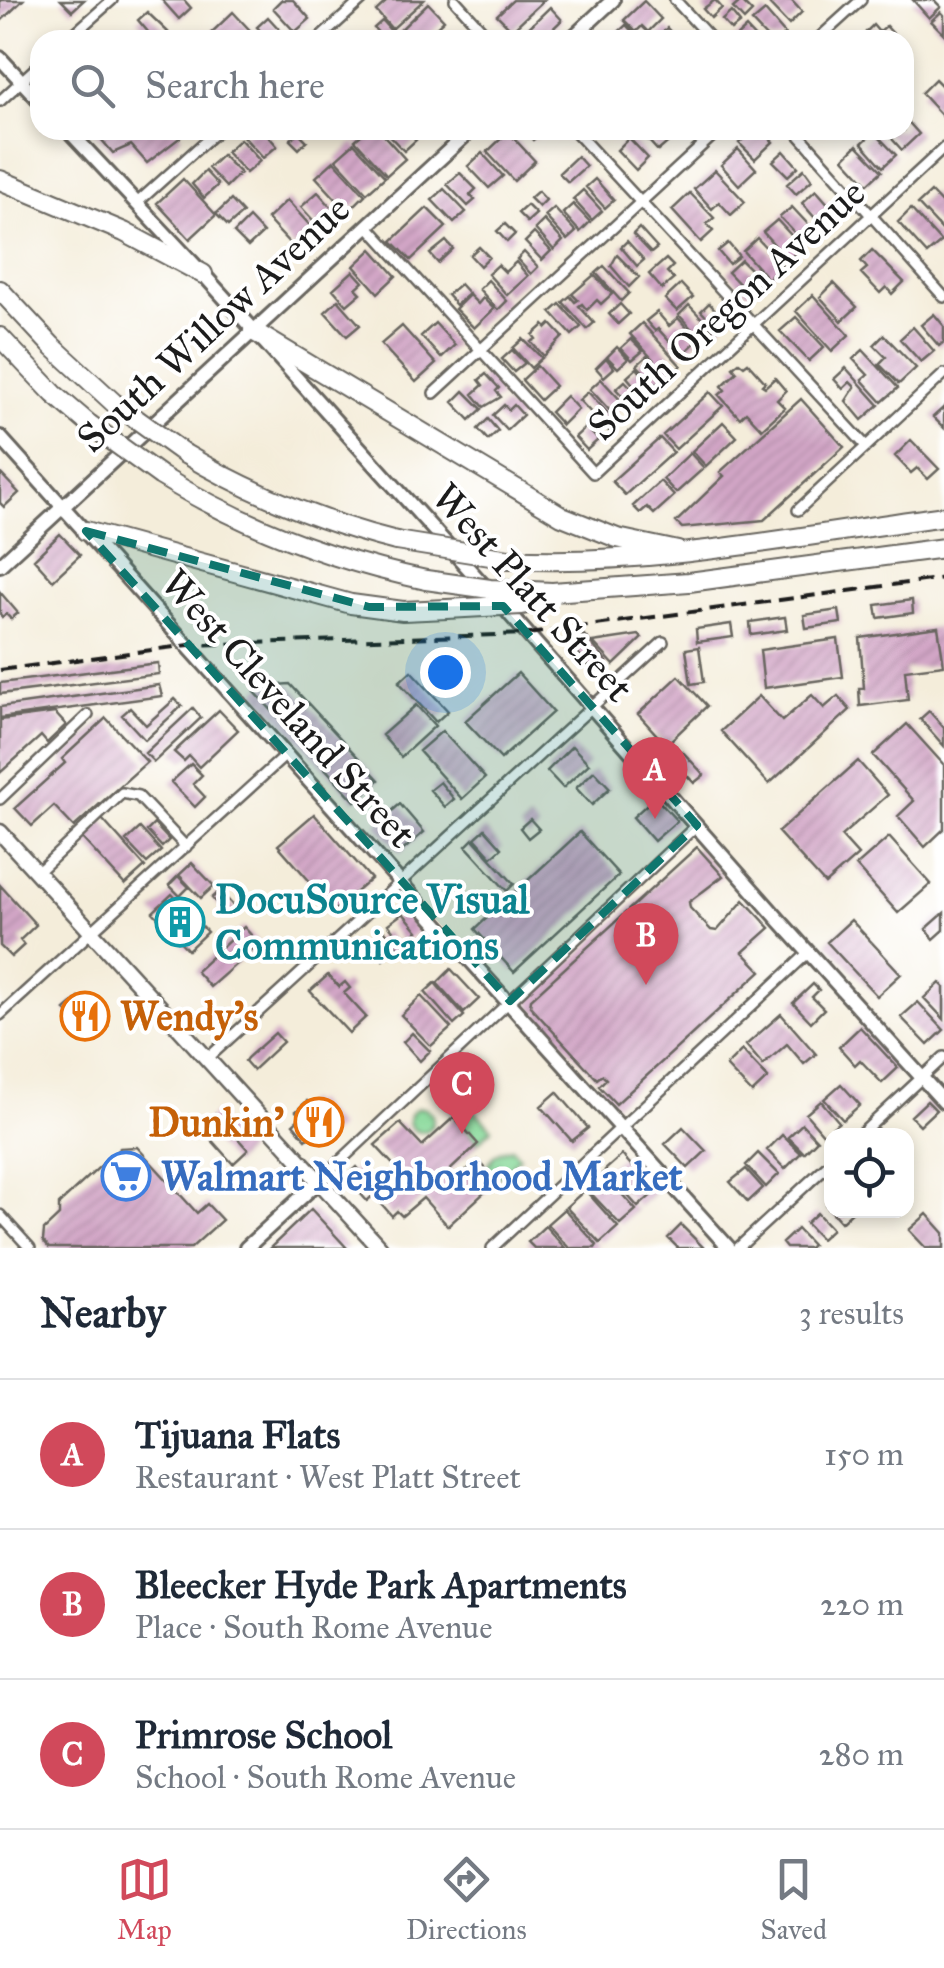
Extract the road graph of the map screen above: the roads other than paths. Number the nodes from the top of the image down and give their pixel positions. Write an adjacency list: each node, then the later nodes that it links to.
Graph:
1 (112, 0): 7 (street)
2 (362, 0): 8 (street)
3 (454, 0): 9 (street)
4 (613, 0): 10 (main road)
5 (675, 0): 11 (street)
6 (861, 0): 12 (street)
7 (78, 30)
8 (329, 30)
9 (482, 30)
10 (581, 30)
11 (703, 30)
12 (828, 30)
13 (0, 58): 15 (main road)
14 (30, 73): 15 (street)
15 (21, 81): 16 (main road); 17 (street)
16 (30, 90)
17 (0, 101)
18 (77, 140): 27 (main road, West Platt Street)
19 (207, 140): 27 (street)
20 (460, 140): 29 (main road, South Willow Avenue)
21 (583, 140): 26 (street)
22 (708, 140): 26 (street)
23 (804, 140): 28 (street)
24 (944, 148): 28 (street, South Oregon Avenue)
25 (0, 180): 30 (highway)
26 (640, 202): 33 (street); 36 (street)
27 (137, 203): 30 (main road, West Platt Street)
28 (871, 215): 32 (street); 33 (street, South Oregon Avenue)
29 (367, 225): 34 (main road, South Willow Avenue); 36 (street)
30 (204, 274): 34 (main road, West Platt Street)
31 (0, 290): 46 (highway, bridge)
32 (944, 297)
33 (752, 325): 36 (street, South Oregon Avenue); 40 (street)
34 (253, 330): 41 (main road, South Willow Avenue); 46 (highway); 50 (main road, West Platt Street)
35 (0, 337): 48 (highway, bridge)
36 (480, 349): 38 (street)
37 (944, 374): 40 (street)
38 (434, 392)
39 (0, 437): 41 (main road, West Cleveland Street)
40 (866, 446): 42 (street)
41 (64, 506): 44 (main road, West Cleveland Street); 47 (main road, South Willow Avenue)
42 (798, 510)
43 (944, 516): 46 (highway)
44 (86, 531): 48 (highway, bridge); 52 (main road, West Cleveland Street)
45 (944, 548): 48 (highway)
46 (678, 551)
47 (0, 565)
48 (560, 594)
49 (663, 642): 50 (street)
50 (591, 706): 54 (main road, West Platt Street); 58 (street)
51 (88, 715): 53 (street)
52 (288, 754): 56 (street); 58 (main road, West Cleveland Street)
53 (0, 799)
54 (698, 825): 60 (main road, West Platt Street); 61 (street)
55 (0, 832): 57 (main road)
56 (186, 847): 57 (street); 59 (street)
57 (37, 873): 59 (main road)
58 (400, 880): 61 (main road, West Cleveland Street); 64 (street)
59 (91, 932): 62 (street); 64 (main road)
60 (808, 952): 65 (main road, West Platt Street); 68 (street)
61 (510, 1001): 68 (main road, West Cleveland Street); 70 (street)
62 (0, 1014)
63 (944, 1057): 65 (street)
64 (207, 1059): 70 (main road)
65 (921, 1077): 66 (main road, West Platt Street); 67 (street)
66 (944, 1102)
67 (867, 1128)
68 (621, 1130): 75 (street); 76 (main road, West Cleveland Street)
69 (824, 1168): 77 (street)
70 (318, 1181): 73 (main road); 74 (main road)
71 (0, 1215): 72 (street)
72 (30, 1248)
73 (246, 1248)
74 (380, 1248)
75 (492, 1248)
76 (729, 1248)
77 (738, 1248)

